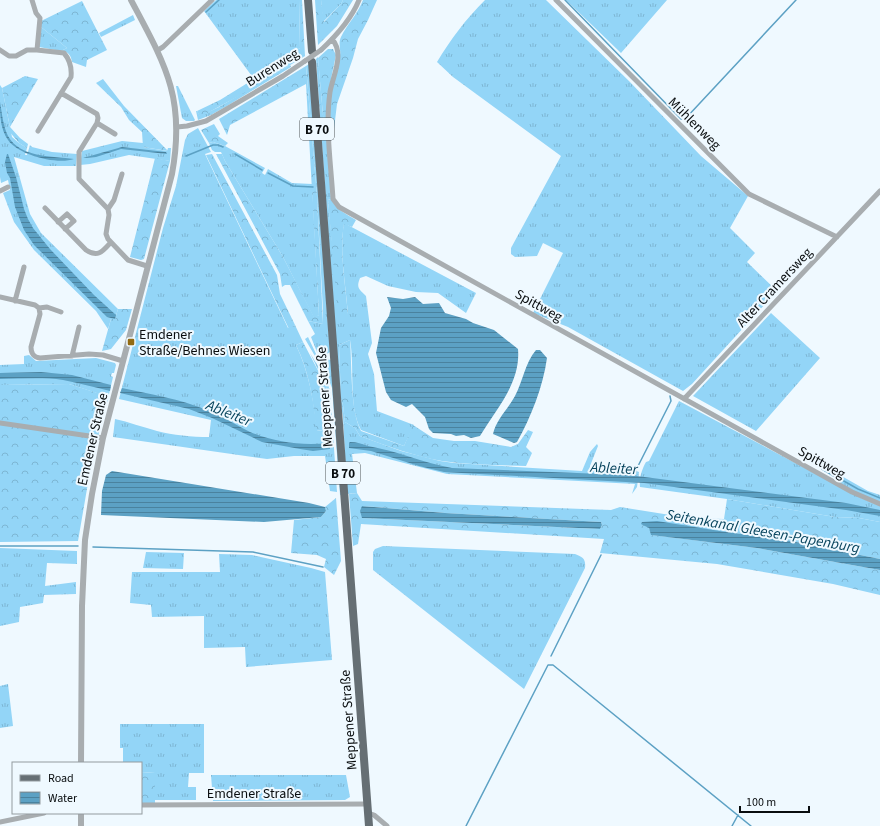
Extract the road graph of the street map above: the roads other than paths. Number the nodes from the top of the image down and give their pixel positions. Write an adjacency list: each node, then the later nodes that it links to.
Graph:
1 (32, 0): 9 (street)
2 (131, 0): 10 (street, Emdener Straße)
3 (212, 0): 10 (street)
4 (308, 0): 11 (main road)
5 (359, 0): 7 (street, Burenweg)
6 (556, 0): 26 (street, Mühlenweg)
7 (332, 40): 12 (street, Burenweg, bridge); 37 (street, Spittweg)
8 (0, 50): 9 (street)
9 (36, 50): 13 (street)
10 (158, 50): 15 (street, Emdener Straße)
11 (312, 51)
12 (309, 62): 15 (street, Burenweg); 42 (main road, Meppener Straße / B 70)
13 (61, 93): 14 (street); 16 (street)
14 (97, 123): 17 (street); 23 (street)
15 (177, 127): 28 (street, Emdener Straße)
16 (38, 131)
17 (115, 134)
18 (122, 174): 23 (street)
19 (8, 187): 20 (street)
20 (0, 191)
21 (880, 191): 26 (street, Alter Cramersweg)
22 (45, 208): 24 (street)
23 (108, 209): 27 (street)
24 (58, 222): 25 (street); 25 (street)
25 (65, 229): 27 (street)
26 (837, 237): 37 (street, Alter Cramersweg)
27 (111, 242): 28 (street)
28 (148, 266): 36 (street, Emdener Straße)
29 (24, 267): 31 (street)
30 (0, 297): 31 (street)
31 (15, 300): 32 (street)
32 (39, 308): 33 (street); 35 (street)
33 (61, 312)
34 (79, 327): 35 (street)
35 (72, 356): 36 (street)
36 (123, 361): 39 (street, Emdener Straße)
37 (684, 399): 40 (street, Spittweg)
38 (0, 423): 39 (street)
39 (103, 438): 41 (street, Emdener Straße)
40 (880, 504)
41 (81, 762)
42 (367, 804): 43 (street, Emdener Straße); 44 (main road, Meppener Straße / B 70)
43 (142, 805)
44 (368, 813): 49 (main road, Meppener Straße / B 70); 50 (street)
45 (39, 814): 47 (street)
46 (80, 814): 48 (street)
47 (0, 822)
48 (80, 826)
49 (369, 826)
50 (387, 826)

